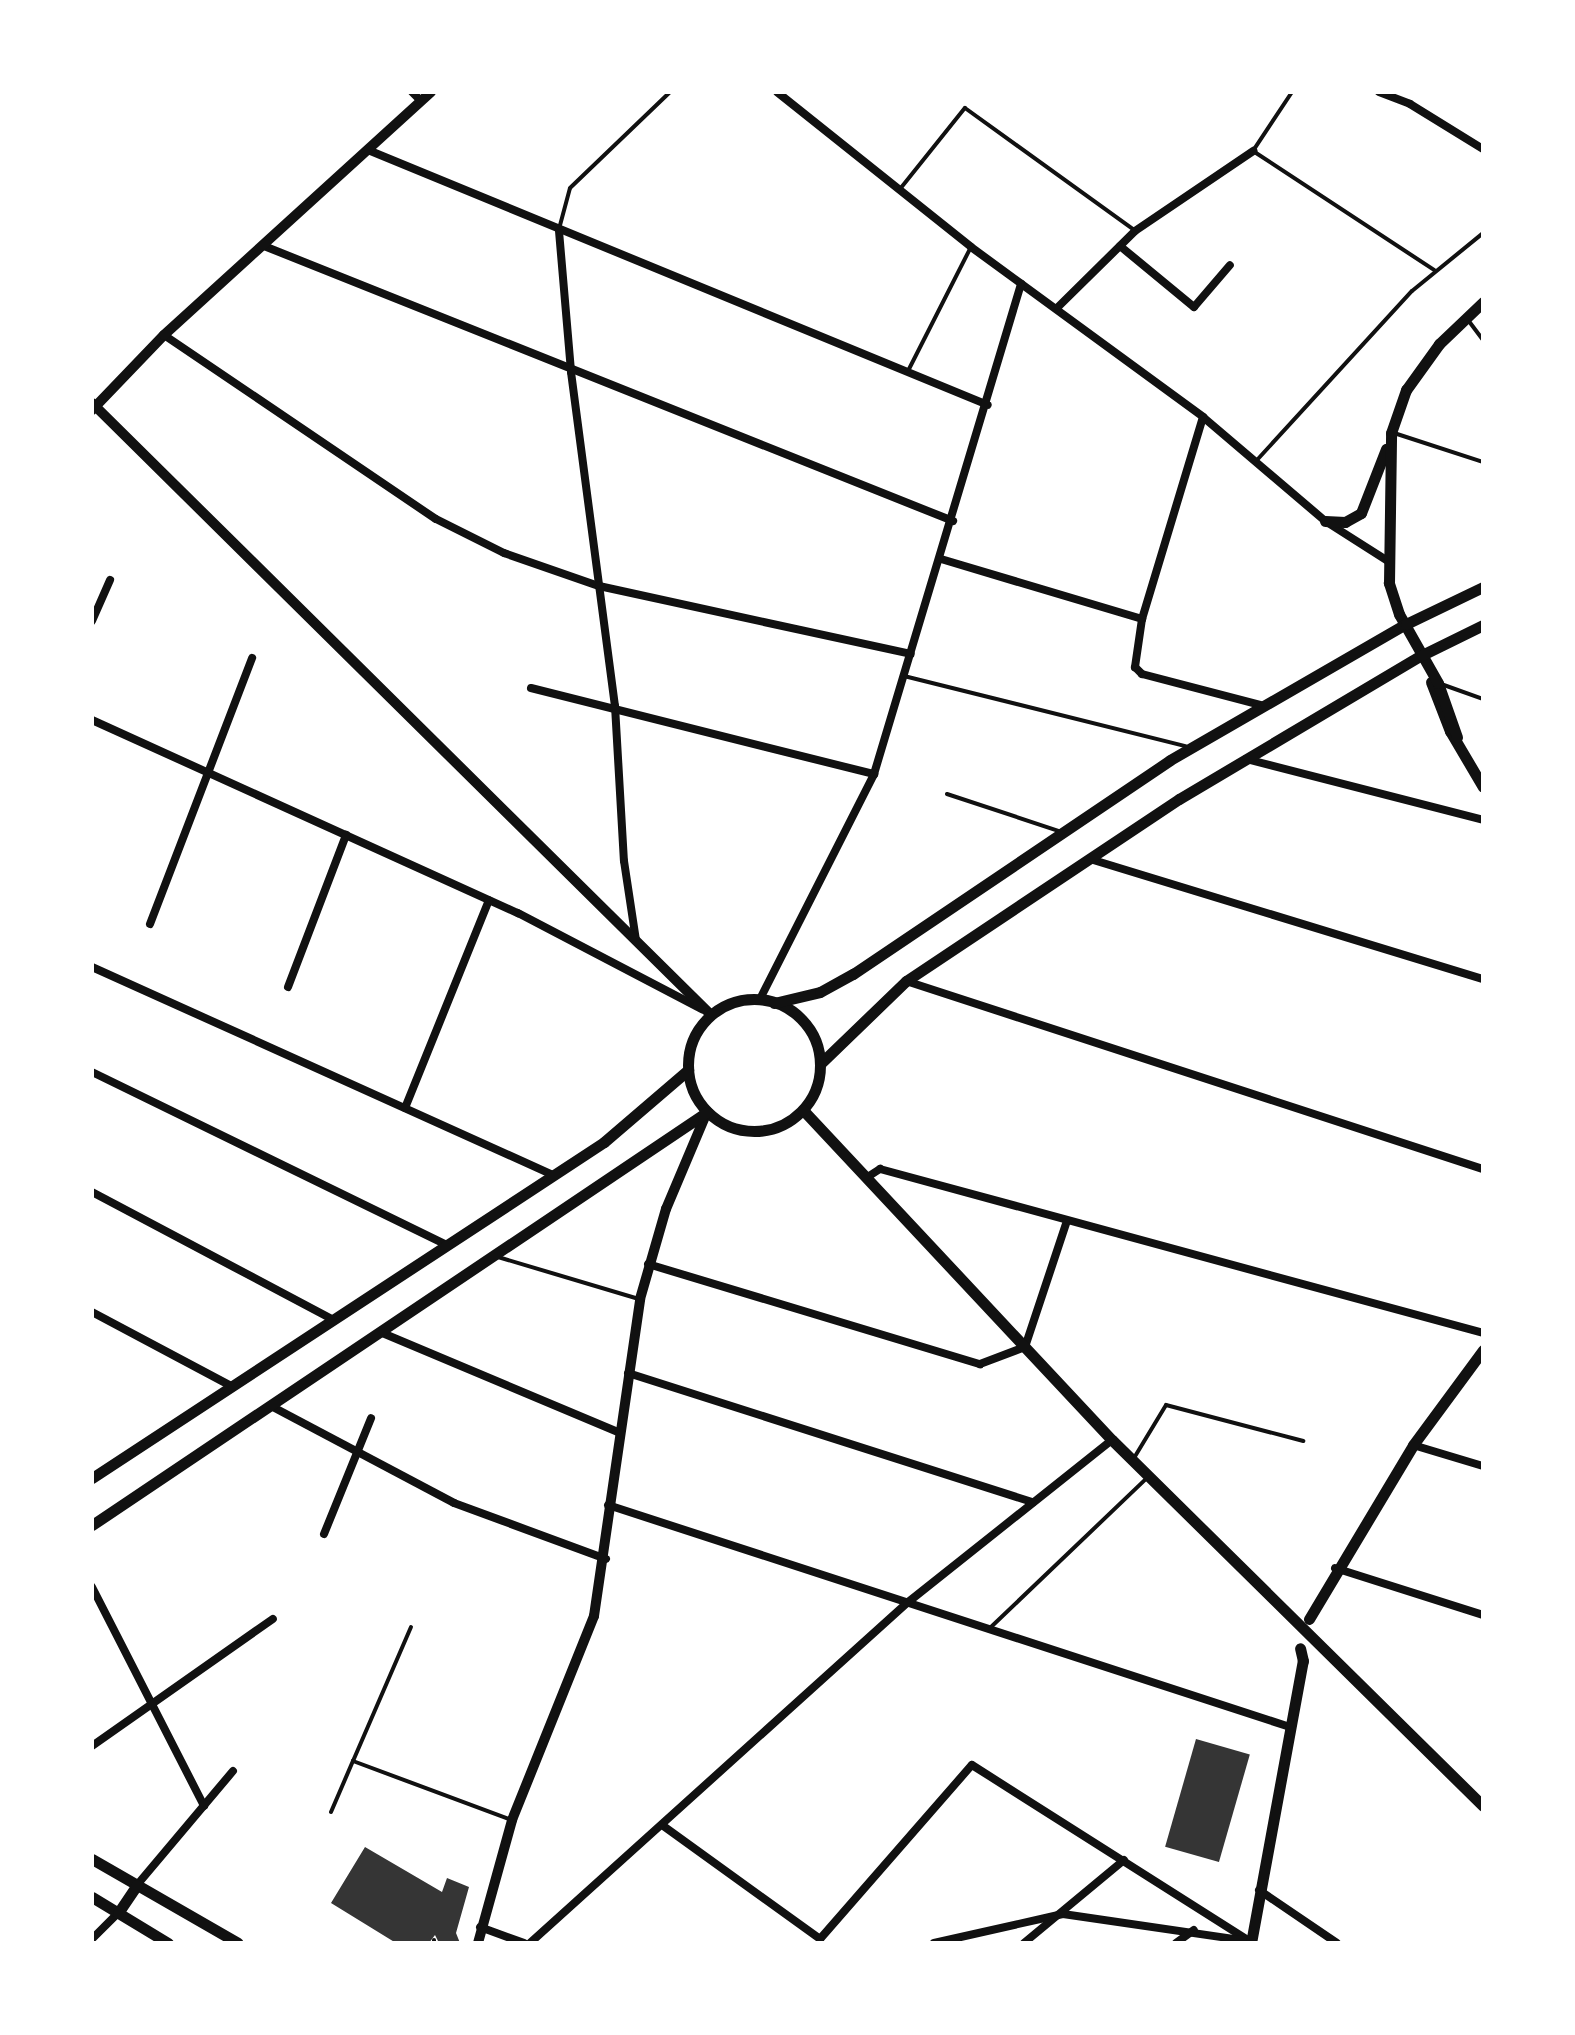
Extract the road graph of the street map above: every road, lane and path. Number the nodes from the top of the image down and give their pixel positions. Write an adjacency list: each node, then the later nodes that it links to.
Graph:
1 (412, 92): 9 (street)
2 (431, 92): 9 (street)
3 (670, 92): 14 (lane)
4 (777, 92): 13 (street)
5 (1292, 92): 12 (lane)
6 (1379, 92): 8 (street)
7 (1407, 92): 8 (lane)
8 (1400, 100): 10 (street)
9 (421, 101): 11 (street)
10 (1483, 149)
11 (368, 150): 14 (street); 17 (street)
12 (1253, 151): 15 (street); 21 (lane)
13 (900, 189): 15 (lane); 19 (street)
14 (559, 231): 28 (street); 29 (street)
15 (1135, 231): 18 (street)
16 (1483, 233): 21 (lane)
17 (264, 246): 26 (street); 28 (street)
18 (1120, 246): 20 (street); 24 (street)
19 (971, 247): 22 (street); 29 (lane)
20 (1230, 265)
21 (1434, 270): 34 (lane)
22 (1021, 284): 24 (street); 30 (street)
23 (1483, 302): 25 (main road)
24 (1058, 307): 32 (street)
25 (1466, 318): 27 (lane); 33 (main road)
26 (164, 335): 31 (street); 41 (street)
27 (1483, 340)
28 (571, 372): 36 (street); 41 (street)
29 (907, 373): 30 (street)
30 (988, 405): 36 (street)
31 (93, 406): 69 (street)
32 (1203, 417): 34 (street); 43 (street)
33 (1391, 433): 35 (lane); 37 (main road); 39 (main road)
34 (1255, 462): 37 (street)
35 (1483, 462)
36 (953, 521): 38 (street)
37 (1325, 521): 39 (street)
38 (941, 559): 43 (street); 47 (street)
39 (1391, 568): 45 (main road)
40 (110, 580): 44 (street)
41 (599, 586): 47 (street); 54 (street)
42 (1483, 587): 45 (main road)
43 (1142, 619): 55 (street)
44 (92, 621)
45 (1406, 622): 48 (main road); 55 (main road)
46 (1483, 625): 48 (main road)
47 (911, 654): 50 (street)
48 (1422, 655): 51 (main road); 58 (main road)
49 (252, 658): 59 (street)
50 (904, 676): 57 (lane); 60 (street)
51 (1434, 678): 53 (lane); 61 (main road)
52 (531, 688): 54 (street)
53 (1483, 699)
54 (615, 706): 60 (street); 69 (street)
55 (1265, 706): 57 (main road)
56 (92, 720): 59 (street)
57 (1192, 748): 64 (main road)
58 (1246, 759): 63 (street); 66 (main road)
59 (209, 773): 65 (street); 68 (street)
60 (874, 774): 74 (street)
61 (1483, 787)
62 (947, 794): 64 (lane)
63 (1483, 820)
64 (1064, 833): 75 (main road)
65 (346, 835): 67 (street); 73 (street)
66 (1090, 859): 71 (street); 72 (main road)
67 (489, 900): 76 (street); 80 (street)
68 (150, 924)
69 (636, 940): 76 (street)
70 (92, 967): 80 (street)
71 (1483, 979)
72 (906, 981): 77 (main road); 83 (street)
73 (288, 987)
74 (760, 999): 75 (main road); 76 (main road)
75 (774, 1003): 77 (main road)
76 (711, 1015): 78 (main road)
77 (820, 1064): 81 (main road)
78 (688, 1070): 82 (main road); 84 (main road)
79 (92, 1072): 88 (street)
80 (405, 1108): 84 (street)
81 (803, 1110): 82 (main road); 85 (main road)
82 (707, 1112): 89 (main road); 90 (street)
83 (1483, 1169)
84 (553, 1175): 88 (main road)
85 (866, 1178): 87 (street); 96 (main road)
86 (92, 1192): 93 (street)
87 (1067, 1221): 95 (street); 96 (street)
88 (447, 1245): 93 (main road)
89 (492, 1255): 91 (lane); 94 (main road)
90 (648, 1264): 91 (street); 96 (street)
91 (640, 1299): 98 (street)
92 (92, 1312): 99 (street)
93 (334, 1320): 99 (main road)
94 (380, 1332): 100 (main road); 102 (street)
95 (1483, 1333)
96 (1025, 1347): 103 (main road)
97 (1483, 1350): 105 (main road)
98 (628, 1373): 102 (street); 111 (street)
99 (233, 1387): 110 (main road)
100 (271, 1406): 106 (street); 113 (main road)
101 (371, 1418): 106 (street)
102 (620, 1433): 112 (street)
103 (1112, 1440): 107 (main road); 111 (street)
104 (1303, 1441): 107 (lane)
105 (1413, 1445): 108 (street); 116 (main road)
106 (358, 1452): 114 (street); 115 (street)
107 (1133, 1460): 109 (main road)
108 (1483, 1466)
109 (1149, 1476): 121 (main road); 123 (lane)
110 (92, 1478)
111 (1033, 1502): 118 (street)
112 (608, 1505): 115 (street); 118 (street)
113 (92, 1525)
114 (324, 1534)
115 (606, 1559): 132 (street)
116 (1334, 1570): 119 (street); 121 (main road)
117 (92, 1587): 124 (street)
118 (907, 1603): 123 (street); 133 (street)
119 (1483, 1615)
120 (273, 1619): 124 (street)
121 (1307, 1625): 125 (main road); 130 (main road)
122 (411, 1627): 127 (lane)
123 (989, 1629): 125 (street)
124 (152, 1704): 126 (street); 129 (street)
125 (1288, 1724): 137 (main road)
126 (92, 1746)
127 (353, 1761): 131 (lane); 132 (lane)
128 (233, 1771): 129 (street)
129 (204, 1806): 136 (street)
130 (1483, 1806)
131 (331, 1812)
132 (512, 1820): 141 (street)
133 (662, 1825): 135 (street); 148 (street)
134 (92, 1859): 136 (main road)
135 (1124, 1860): 140 (street); 152 (street)
136 (137, 1885): 139 (main road); 145 (main road)
137 (1259, 1890): 152 (main road); 153 (street)
138 (92, 1897): 139 (main road)
139 (118, 1913): 143 (street); 144 (main road)
140 (1063, 1914): 142 (street); 149 (street); 150 (street)
141 (480, 1927): 146 (street); 147 (street)
142 (1194, 1930): 151 (street); 152 (street)
143 (92, 1939)
144 (168, 1943)
145 (238, 1943)
146 (478, 1943)
147 (524, 1943)
148 (530, 1943)
149 (934, 1943)
150 (1024, 1943)
151 (1176, 1943)
152 (1252, 1943)
153 (1337, 1943)

